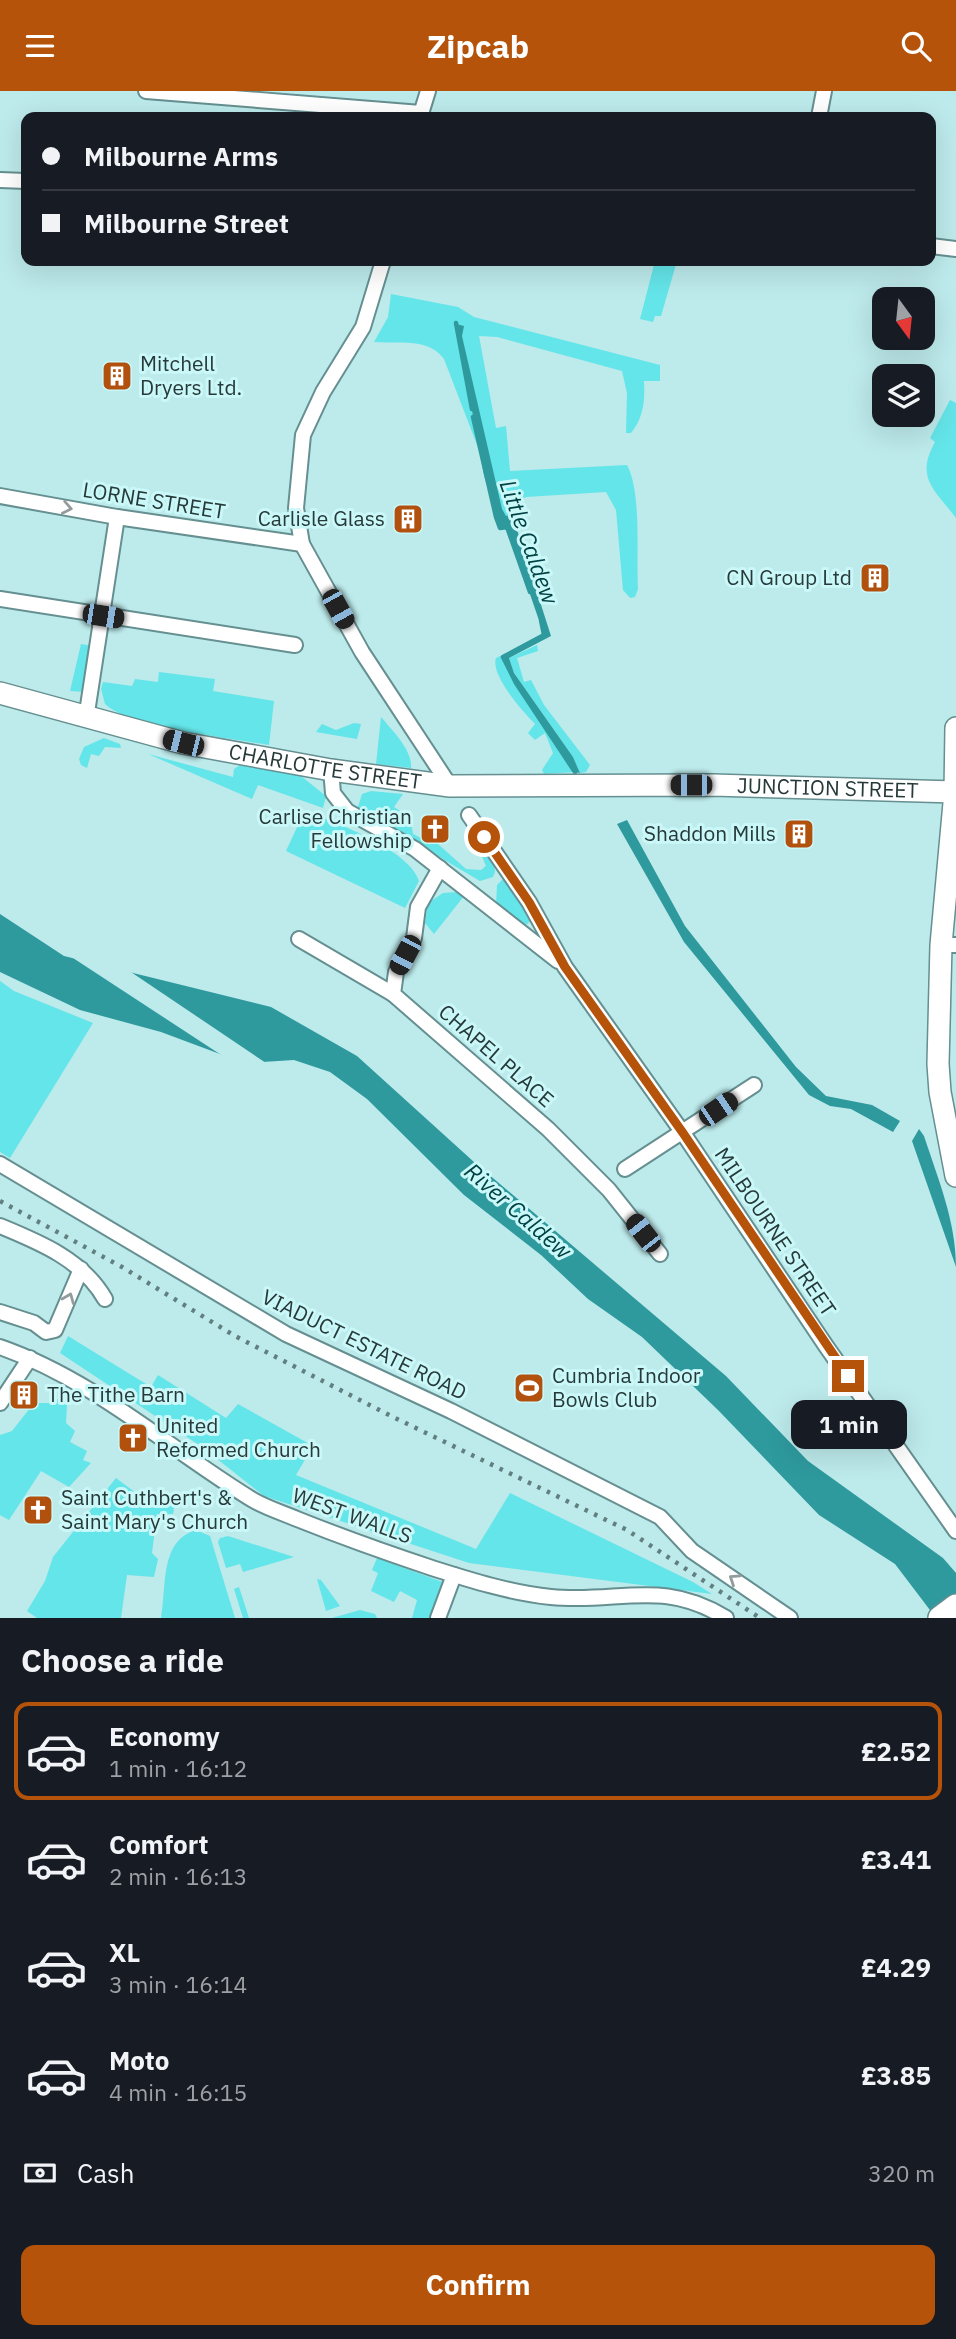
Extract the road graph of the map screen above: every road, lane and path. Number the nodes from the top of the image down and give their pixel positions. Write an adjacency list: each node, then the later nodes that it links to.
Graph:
1 (145, 91): 4 (street)
2 (428, 91): 5 (street)
3 (824, 91): 6 (street)
4 (386, 112)
5 (422, 112)
6 (821, 112)
7 (0, 180): 8 (street)
8 (21, 181)
9 (936, 247): 10 (street)
10 (956, 249)
11 (381, 266): 14 (street)
12 (0, 496): 13 (street, LORNE STREET, one-way to 13)
13 (117, 517): 14 (street, LORNE STREET); 16 (street)
14 (302, 544): 22 (street)
15 (0, 599): 16 (street)
16 (103, 616): 17 (street); 19 (street)
17 (295, 645)
18 (0, 693): 19 (street, CHARLOTTE STREET)
19 (86, 719): 21 (street, CHARLOTTE STREET)
20 (955, 741): 23 (street)
21 (331, 770): 22 (street, CHARLOTTE STREET); 26 (street)
22 (450, 786): 23 (street, JUNCTION STREET)
23 (955, 792): 25 (street)
24 (469, 815): 30 (street, MILBOURNE STREET)
25 (954, 834): 27 (street)
26 (440, 868): 30 (street); 31 (street)
27 (952, 882): 29 (street)
28 (299, 939): 31 (street, CHAPEL PLACE)
29 (949, 945): 32 (street)
30 (565, 967): 34 (street, MILBOURNE STREET)
31 (393, 994): 40 (street, CHAPEL PLACE)
32 (947, 1082): 35 (street)
33 (754, 1085): 34 (street)
34 (683, 1133): 37 (street); 47 (street, MILBOURNE STREET)
35 (952, 1137): 38 (street)
36 (0, 1164): 52 (street, VIADUCT ESTATE ROAD, one-way to 36)
37 (625, 1169)
38 (956, 1176)
39 (0, 1226): 41 (street)
40 (660, 1254)
41 (81, 1269): 42 (street); 43 (street, one-way to 41)
42 (105, 1299)
43 (0, 1312)
44 (0, 1347): 45 (street, WEST WALLS)
45 (30, 1358): 46 (street); 48 (street, WEST WALLS)
46 (0, 1403)
47 (956, 1531)
48 (454, 1575): 50 (street); 51 (street, WEST WALLS)
49 (956, 1606): 53 (main road)
50 (438, 1618)
51 (726, 1618)
52 (790, 1618)
53 (940, 1618)

